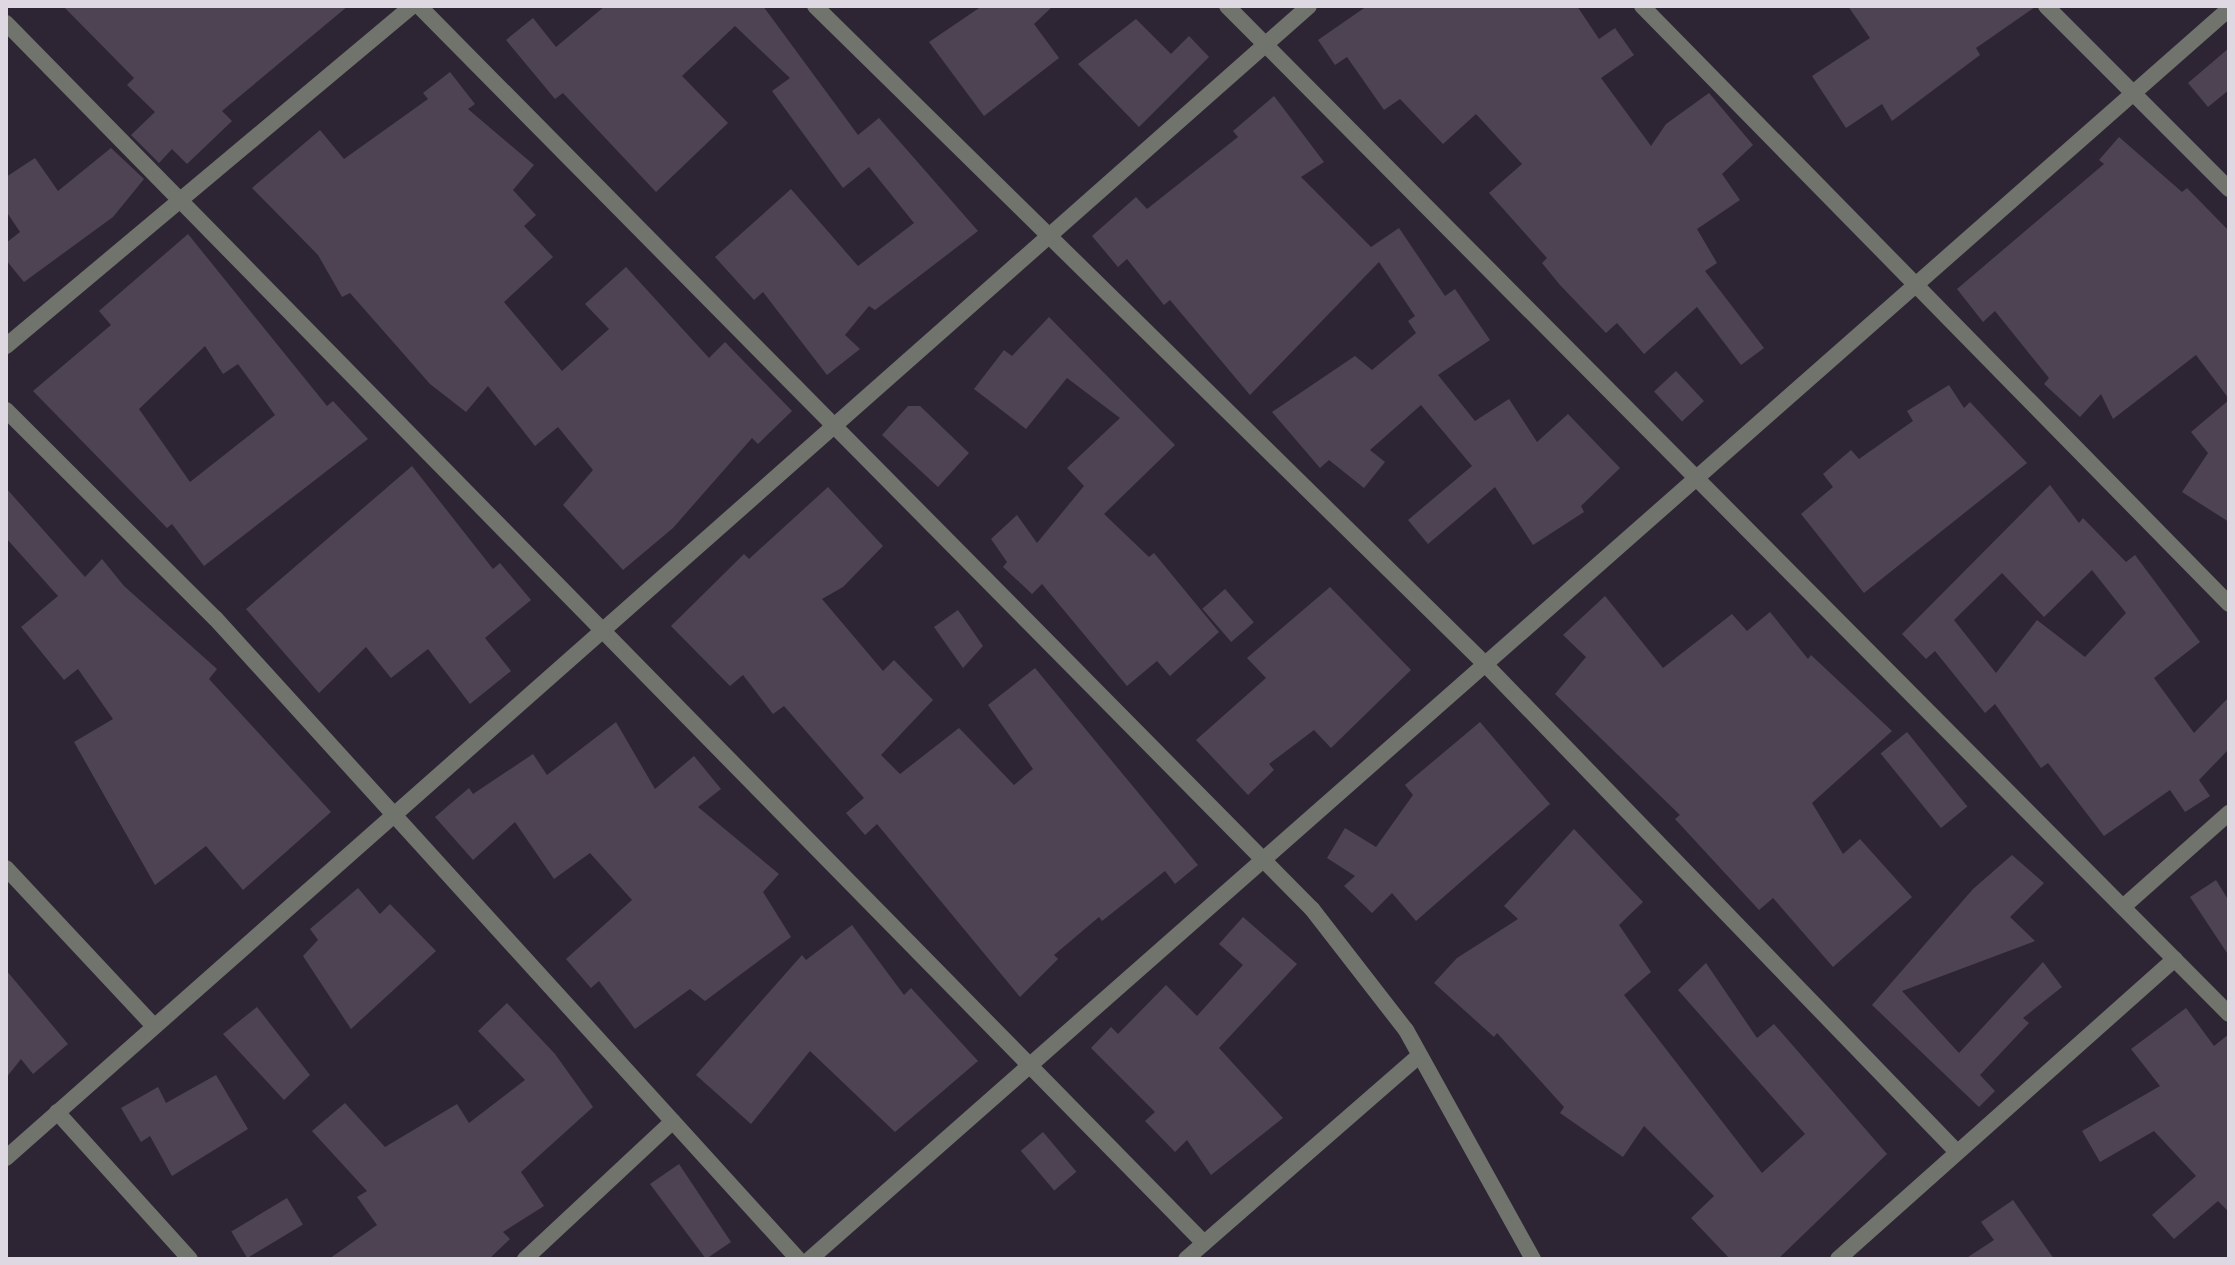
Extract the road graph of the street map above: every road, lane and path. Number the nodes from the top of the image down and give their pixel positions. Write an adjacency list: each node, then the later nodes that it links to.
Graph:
1 (412, 6): 13 (street)
2 (419, 6): 18 (street)
3 (815, 6): 14 (street)
4 (1227, 6): 10 (street)
5 (1309, 6): 10 (street)
6 (1642, 6): 15 (street)
7 (2046, 6): 11 (street)
8 (2229, 9): 11 (street)
9 (6, 23): 13 (street)
10 (1265, 44): 14 (street); 19 (street)
11 (2132, 92): 12 (street); 15 (street)
12 (2229, 189)
13 (180, 200): 16 (street); 21 (street)
14 (1048, 235): 18 (street); 22 (street)
15 (1913, 282): 19 (street); 20 (street)
16 (6, 346)
17 (6, 410): 24 (street)
18 (833, 423): 21 (street); 25 (street)
19 (1696, 478): 22 (street); 27 (street)
20 (2229, 604)
21 (601, 629): 24 (street); 32 (street)
22 (1484, 663): 25 (street); 35 (street)
23 (2229, 813): 27 (street)
24 (393, 814): 30 (street); 34 (street)
25 (1260, 857): 31 (street); 32 (street)
26 (6, 868): 30 (street)
27 (2123, 907): 28 (street)
28 (2175, 959): 29 (street); 35 (street)
29 (2229, 1014)
30 (154, 1026): 33 (street)
31 (1420, 1055): 37 (street); 43 (street)
32 (1029, 1064): 37 (street); 41 (street)
33 (57, 1112): 36 (street); 38 (street)
34 (673, 1121): 39 (street); 40 (street)
35 (1957, 1152): 44 (street)
36 (6, 1158)
37 (1204, 1243): 42 (street)
38 (190, 1259)
39 (525, 1259)
40 (798, 1259)
41 (810, 1259)
42 (1186, 1259)
43 (1533, 1259)
44 (1838, 1259)

